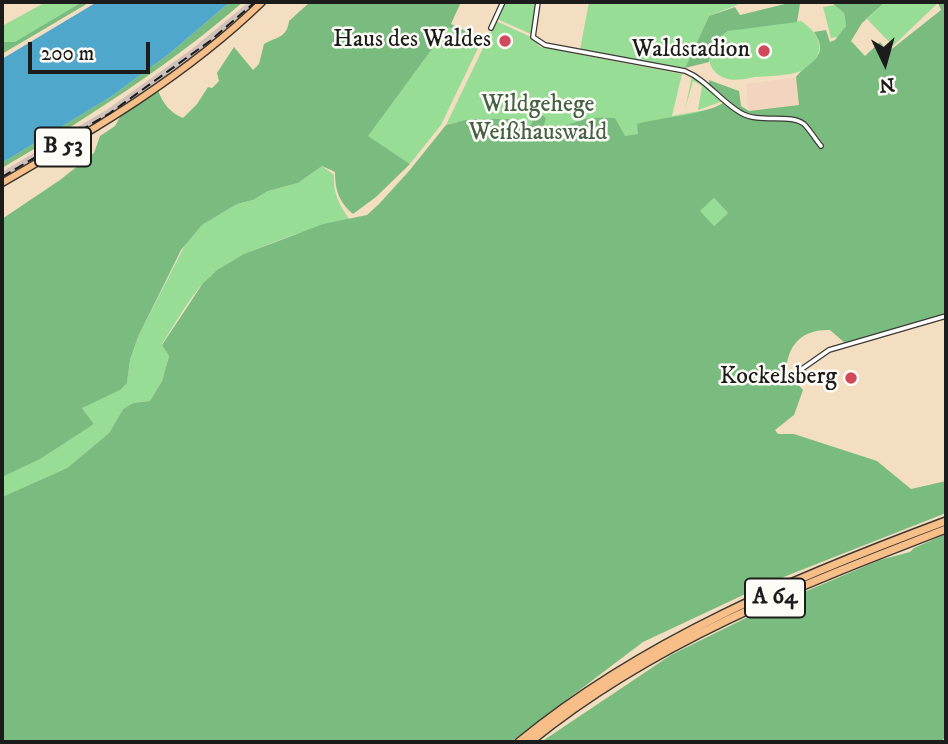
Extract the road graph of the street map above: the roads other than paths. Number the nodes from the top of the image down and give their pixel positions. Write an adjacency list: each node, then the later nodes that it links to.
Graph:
1 (262, 2): 6 (main road, B 53)
2 (503, 2): 4 (street)
3 (538, 2): 5 (street)
4 (491, 28)
5 (821, 146)
6 (2, 183)
7 (946, 316): 8 (street)
8 (799, 371)
9 (946, 521): 11 (highway, A 64)
10 (946, 529): 12 (highway, A 64)
11 (519, 742)
12 (530, 742)

